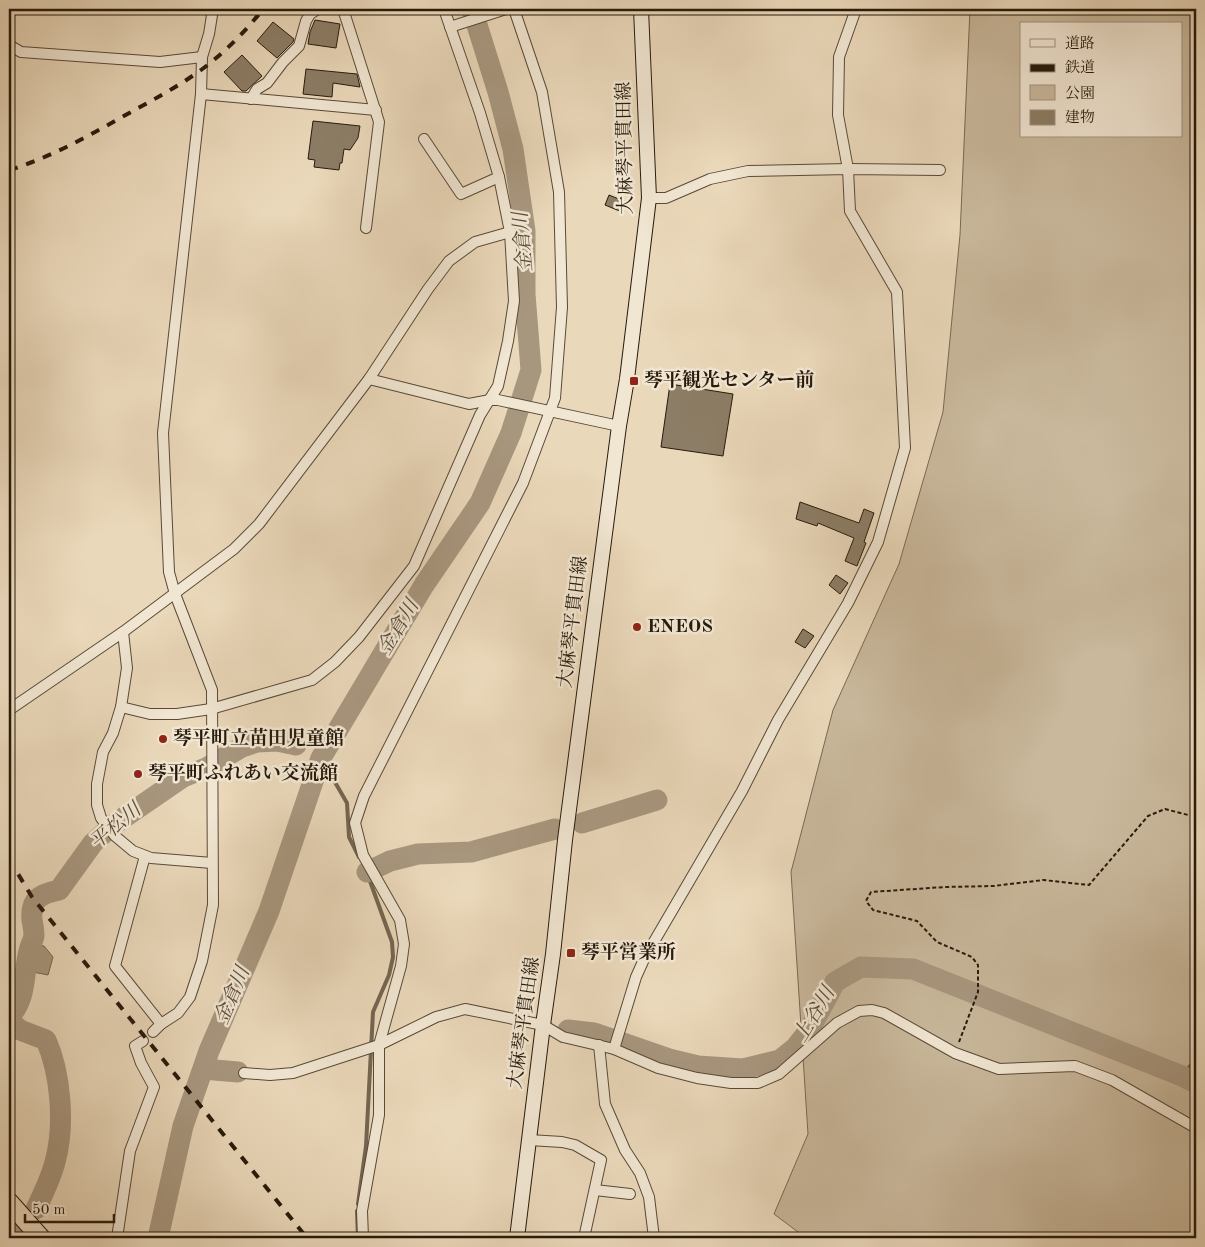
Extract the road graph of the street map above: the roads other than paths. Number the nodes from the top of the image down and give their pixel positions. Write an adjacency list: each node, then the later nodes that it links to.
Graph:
1 (213, 9): 11 (street)
2 (322, 9): 13 (street)
3 (343, 9): 14 (street)
4 (444, 9): 9 (street)
5 (506, 9): 9 (street)
6 (514, 9): 24 (street)
7 (640, 9): 19 (main road, 大麻琴平貫田線)
8 (856, 9): 16 (street)
9 (450, 27): 18 (street)
10 (9, 45): 11 (street)
11 (202, 57): 12 (street)
12 (201, 94): 13 (street); 26 (street)
13 (251, 99): 14 (street)
14 (376, 110): 20 (street)
15 (424, 139): 18 (street)
16 (848, 169): 17 (street); 19 (street); 39 (street)
17 (940, 170)
18 (499, 177): 21 (street)
19 (648, 198): 25 (main road, 大麻琴平貫田線)
20 (366, 228)
21 (510, 232): 22 (street); 23 (street)
22 (370, 379): 23 (street); 26 (street)
23 (494, 400): 24 (street); 29 (street)
24 (547, 411): 25 (street); 37 (street)
25 (619, 426): 34 (main road, 大麻琴平貫田線)
26 (175, 594): 27 (street); 29 (street)
27 (123, 632): 28 (street); 30 (street)
28 (121, 707): 29 (street); 31 (street)
29 (211, 709): 32 (street)
30 (9, 710)
31 (145, 856): 32 (street); 33 (street)
32 (212, 862): 33 (street)
33 (161, 1024): 35 (street)
34 (543, 1025): 37 (street); 38 (street); 42 (main road, 大麻琴平貫田線)
35 (153, 1032)
36 (143, 1041): 47 (street)
37 (379, 1045): 40 (street); 48 (street)
38 (599, 1045): 39 (street); 51 (street)
39 (614, 1049): 41 (street)
40 (244, 1073)
41 (1196, 1128)
42 (529, 1140): 43 (street); 49 (main road, 大麻琴平貫田線)
43 (595, 1190): 44 (street); 50 (street)
44 (630, 1194)
45 (9, 1202): 46 (highway)
46 (41, 1238)
47 (117, 1238)
48 (363, 1238)
49 (517, 1238)
50 (584, 1238)
51 (654, 1238)

